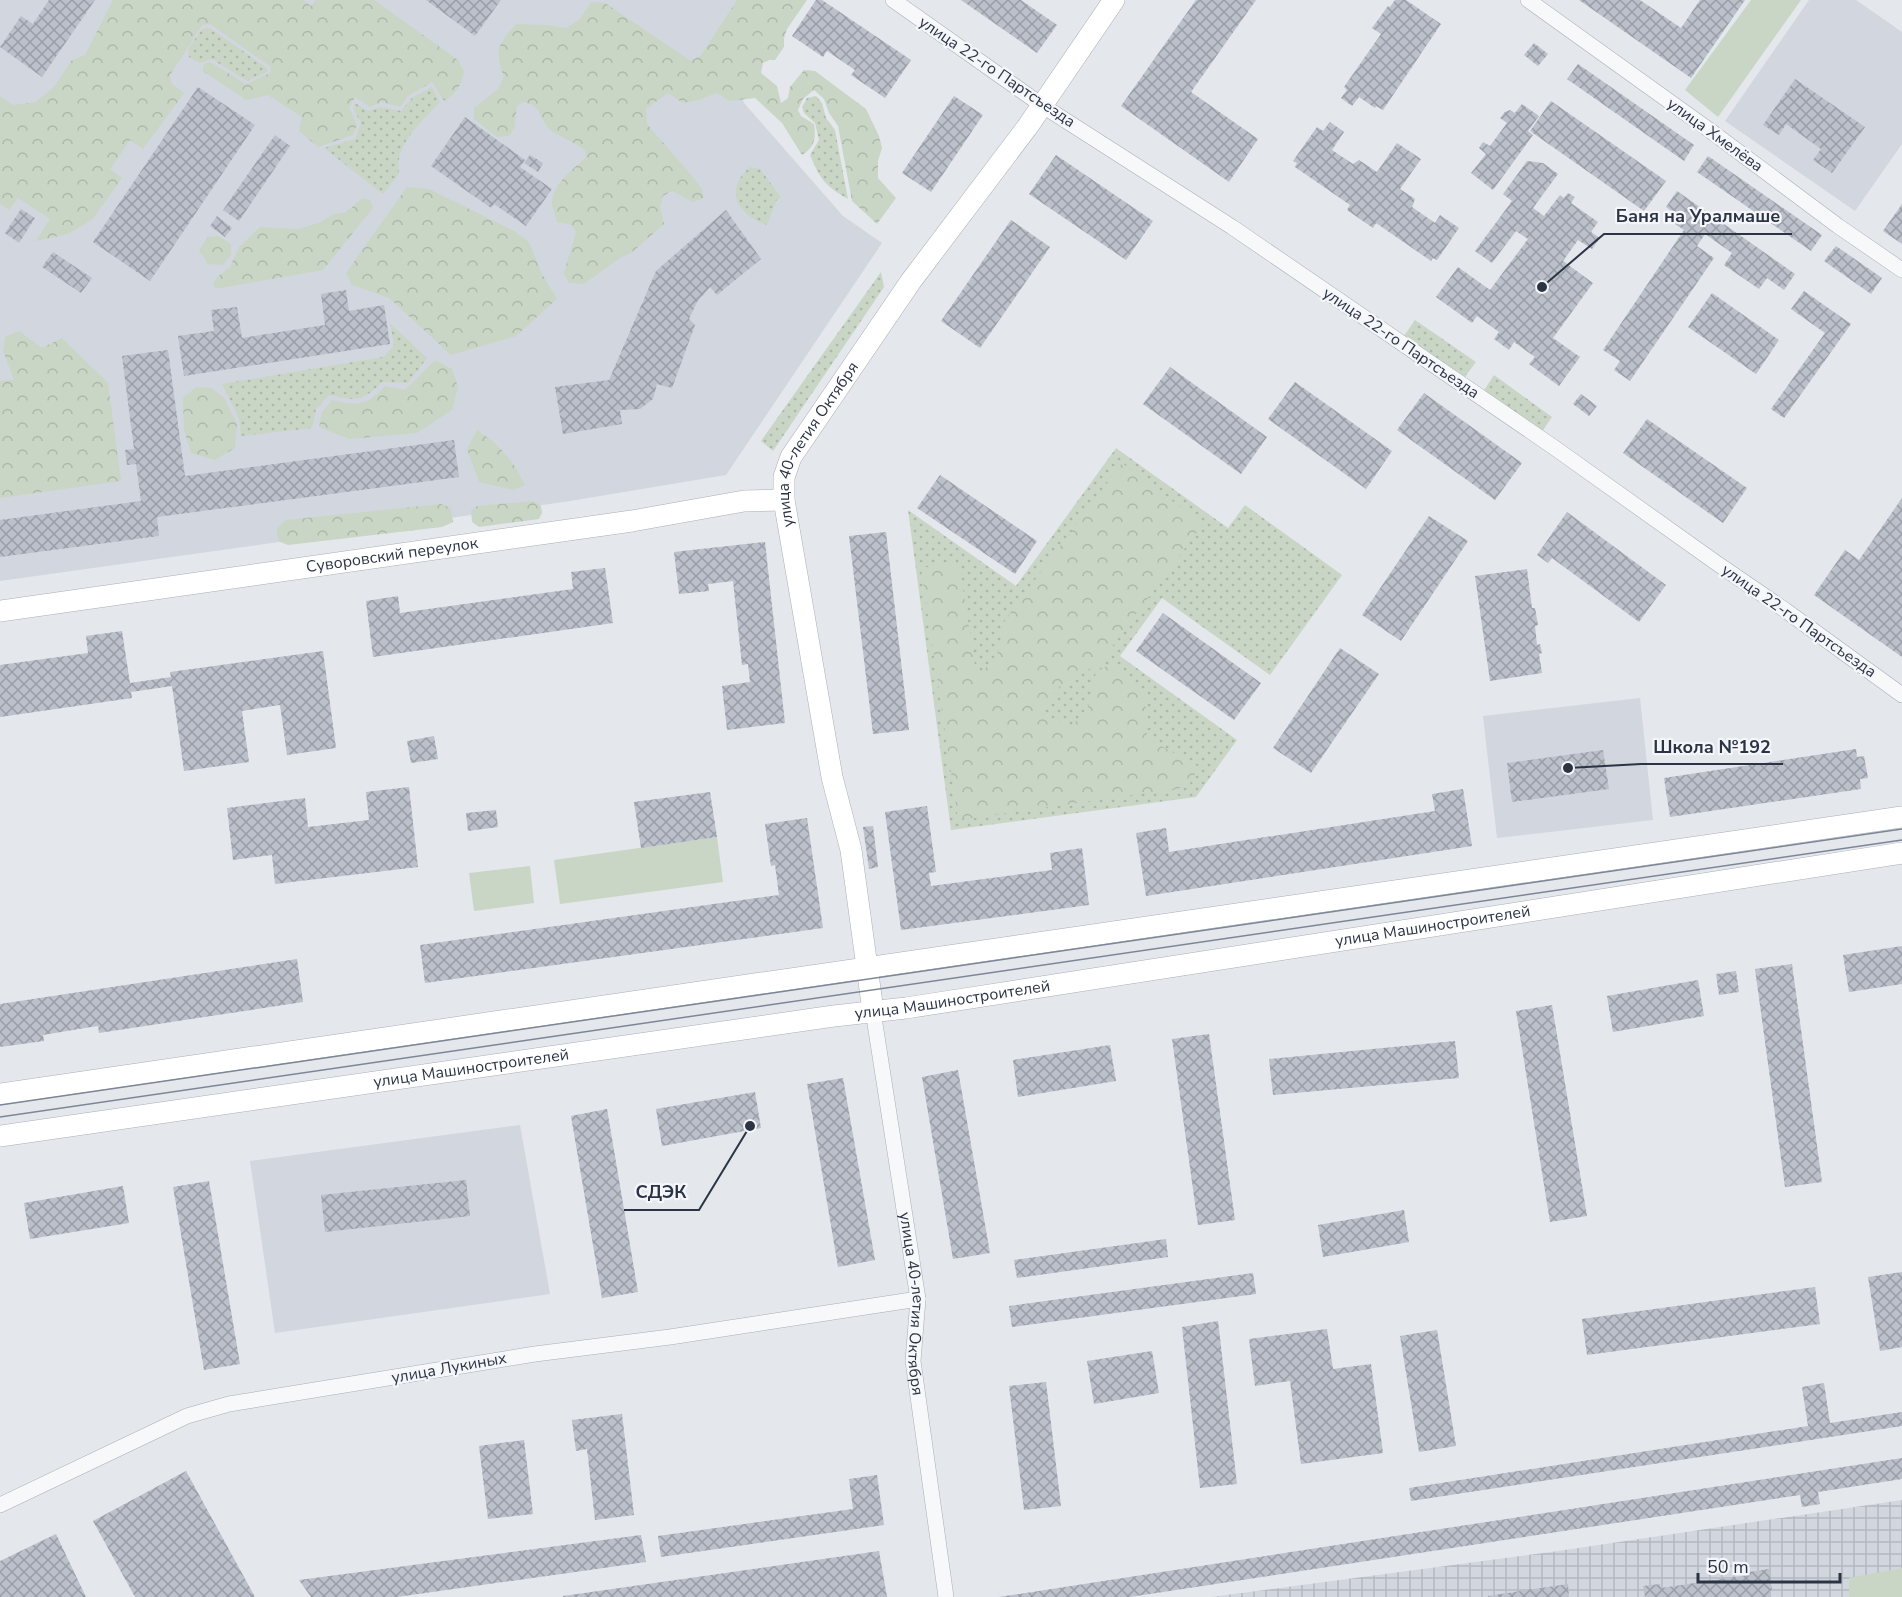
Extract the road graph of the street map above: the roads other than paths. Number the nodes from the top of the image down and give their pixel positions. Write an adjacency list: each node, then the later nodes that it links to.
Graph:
1 (892, 0): 4 (street, улица 22-го Партсъезда)
2 (1114, 0): 4 (main road, улица 40-летия Октября)
3 (1528, 0): 5 (street, улица Хмелёва)
4 (1042, 106): 6 (main road, улица 40-летия Октября); 8 (street, улица 22-го Партсъезда)
5 (1902, 270)
6 (784, 500): 7 (main road, Суворовский переулок); 11 (main road, улица 40-летия Октября)
7 (0, 611)
8 (1902, 695)
9 (1902, 817): 11 (main road)
10 (1902, 853): 12 (main road, улица Машиностроителей)
11 (867, 967): 12 (main road, улица 40-летия Октября); 13 (main road)
12 (873, 1011): 14 (main road, улица Машиностроителей); 15 (street, улица 40-летия Октября)
13 (0, 1094)
14 (0, 1136)
15 (918, 1299): 16 (street, улица Лукиных); 17 (street, улица 40-летия Октября)
16 (0, 1505)
17 (946, 1597)

